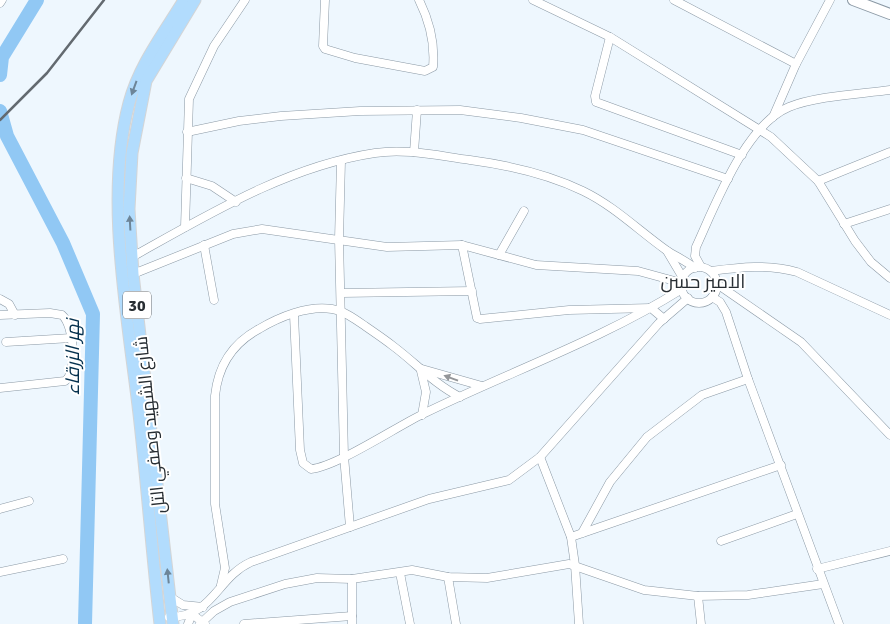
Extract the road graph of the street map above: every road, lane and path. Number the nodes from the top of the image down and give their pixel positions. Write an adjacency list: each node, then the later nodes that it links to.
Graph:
1 (184, 0): 89 (main road, شارع الشهيد وصفي التل / 30, one-way to 89)
2 (195, 0): 35 (main road, شارع الشهيد وصفي التل / 30, one-way to 2)
3 (245, 0): 17 (street)
4 (325, 0): 5 (street)
5 (419, 0)
6 (533, 0): 11 (street)
7 (674, 0): 12 (street)
8 (830, 0): 12 (street)
9 (853, 0): 10 (street)
10 (890, 14)
11 (610, 37): 16 (street); 20 (street)
12 (796, 64): 15 (street)
13 (890, 90): 15 (street)
14 (417, 110): 17 (street); 18 (street); 23 (street)
15 (773, 118): 16 (street)
16 (760, 129): 20 (street); 24 (street)
17 (187, 132): 22 (street)
18 (414, 152): 21 (street); 33 (street)
19 (890, 152): 24 (street)
20 (742, 155): 23 (street)
21 (340, 160): 25 (street); 30 (street)
22 (186, 178): 25 (street); 29 (street)
23 (728, 179): 36 (street)
24 (818, 181): 28 (street)
25 (236, 202): 29 (street)
26 (890, 209): 28 (street)
27 (524, 211): 34 (street)
28 (844, 224): 39 (street)
29 (185, 228): 35 (street)
30 (339, 239): 31 (street); 32 (street); 43 (street)
31 (204, 245): 38 (street); 47 (street)
32 (462, 245): 34 (street); 42 (street)
33 (667, 251): 36 (street); 40 (street)
34 (499, 255): 40 (street)
35 (132, 257): 38 (main road, شارع الشهيد وصفي التل / 30)
36 (698, 267): 37 (street); 40 (street)
37 (711, 271): 41 (street); 53 (street)
38 (133, 274): 85 (main road, شارع الشهيد وصفي التل / 30, one-way to 38)
39 (890, 278)
40 (682, 284): 45 (street); 48 (street)
41 (717, 284): 44 (street); 63 (street)
42 (472, 291): 43 (street); 48 (street)
43 (342, 293): 49 (street)
44 (712, 297): 45 (street); 58 (street)
45 (688, 298): 54 (street)
46 (0, 299): 51 (street)
47 (214, 300)
48 (651, 308): 54 (street); 59 (street)
49 (343, 312): 52 (street); 57 (street); 64 (street)
50 (0, 315): 51 (street)
51 (15, 315): 55 (street)
52 (294, 315): 64 (street); 83 (street)
53 (890, 315)
54 (664, 318): 65 (street)
55 (71, 338): 56 (street); 60 (street)
56 (6, 342)
57 (420, 369): 59 (street, one-way to 57); 61 (street); 62 (street)
58 (748, 379): 66 (street); 71 (street)
59 (482, 386): 61 (street)
60 (0, 388)
61 (460, 397): 62 (street)
62 (422, 415): 64 (street)
63 (890, 435)
64 (344, 456): 70 (street)
65 (540, 457): 70 (street); 72 (street)
66 (781, 465): 69 (street); 71 (street)
67 (29, 501): 68 (street)
68 (0, 509)
69 (797, 514): 73 (street); 77 (street)
70 (350, 527): 83 (street)
71 (582, 533): 72 (street)
72 (571, 537): 76 (street)
73 (721, 541)
74 (890, 551): 77 (street)
75 (63, 559): 78 (street)
76 (575, 565): 80 (street); 84 (street); 96 (street)
77 (818, 569): 82 (street)
78 (0, 572)
79 (400, 573): 80 (street); 81 (street); 94 (street)
80 (448, 577): 95 (street)
81 (352, 579): 88 (street); 92 (street)
82 (823, 584): 84 (street); 98 (street)
83 (220, 590): 86 (street)
84 (698, 596): 97 (street)
85 (170, 597): 86 (street); 90 (main road, شارع الشهيد وصفي التل / 30)
86 (204, 607): 87 (street)
87 (192, 614): 90 (street); 91 (street); 92 (street)
88 (352, 620): 93 (street)
89 (160, 621): 90 (street)
90 (172, 621)
91 (188, 624)
92 (202, 624)
93 (244, 624)
94 (410, 624)
95 (456, 624)
96 (579, 624)
97 (701, 624)
98 (839, 624)

